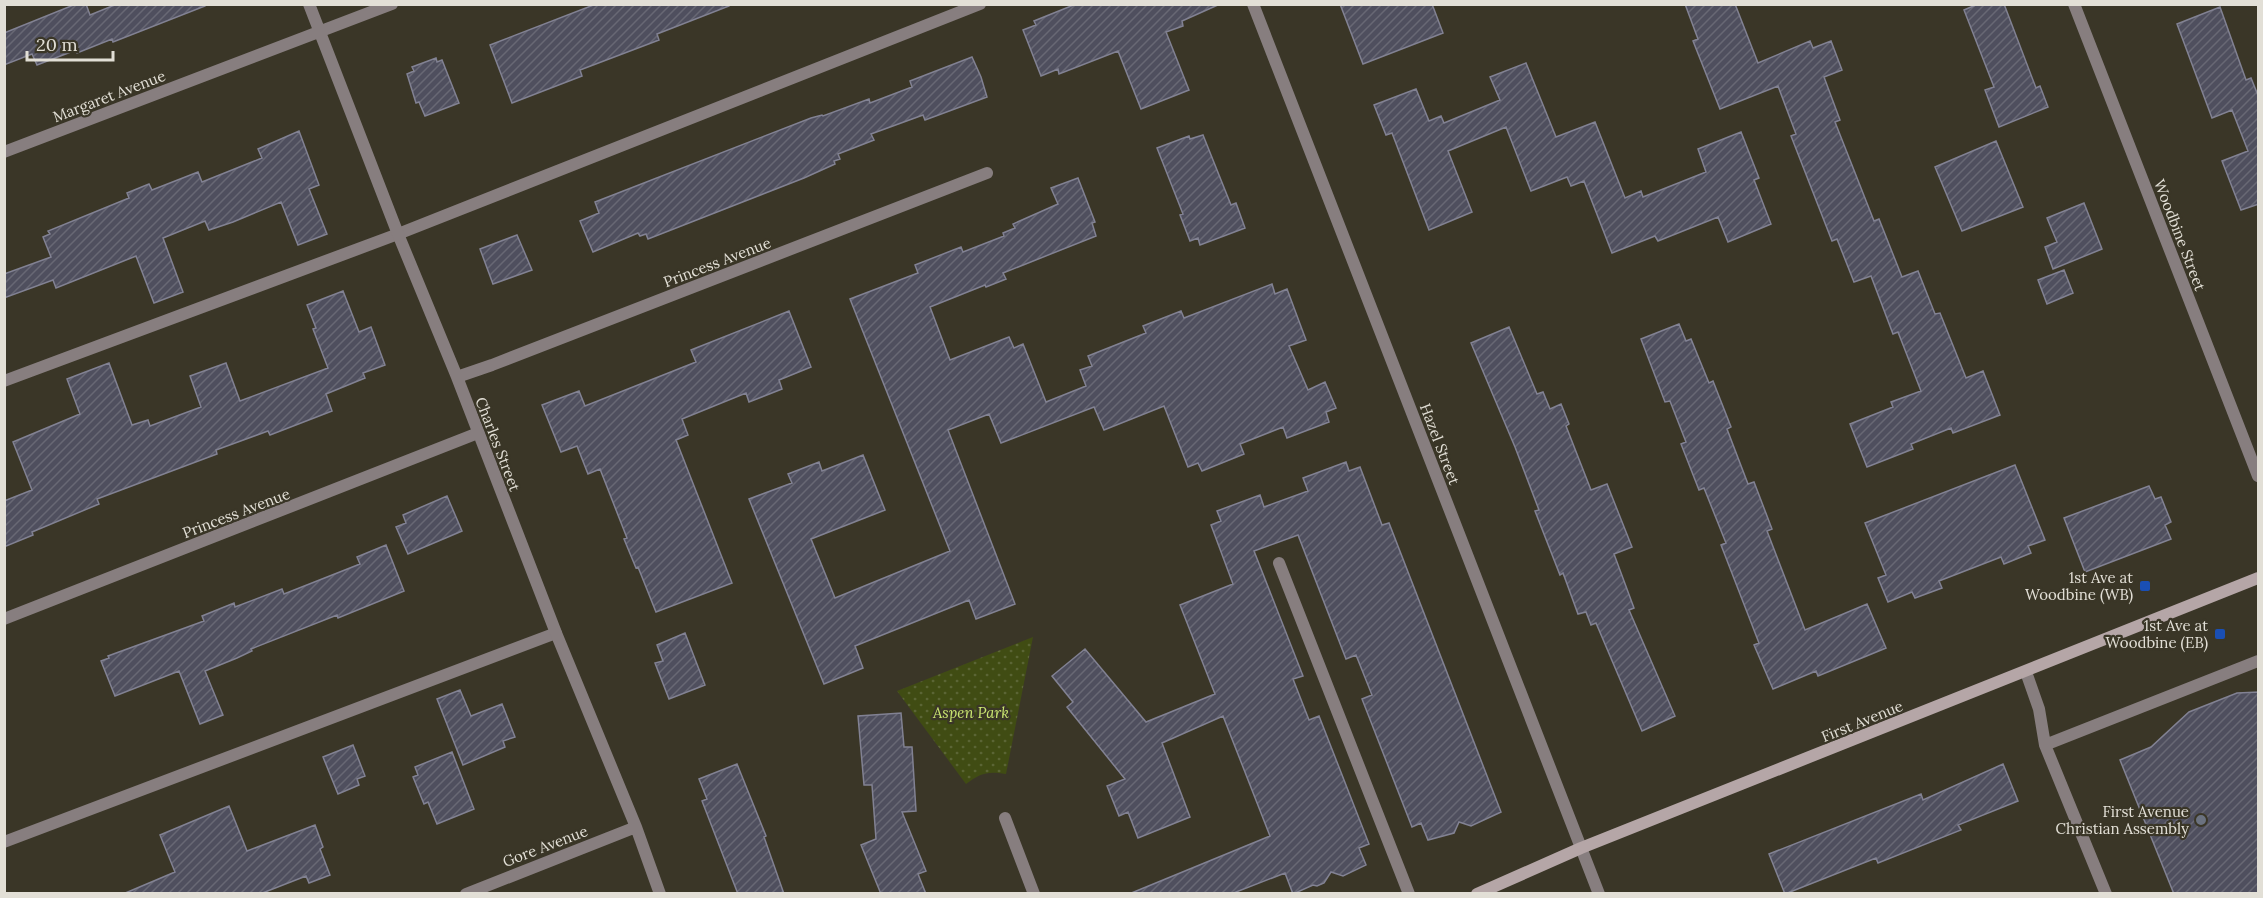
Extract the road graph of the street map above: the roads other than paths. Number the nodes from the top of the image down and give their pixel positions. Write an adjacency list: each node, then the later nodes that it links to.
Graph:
1 (309, 4): 6 (street, Charles Street)
2 (392, 4): 6 (street, Margaret Avenue)
3 (980, 4): 9 (street)
4 (1253, 4): 24 (street, Hazel Street)
5 (2074, 4): 13 (street, Woodbine Street)
6 (321, 32): 7 (street, Margaret Avenue); 9 (street, Charles Street)
7 (4, 152)
8 (987, 173): 10 (street, Princess Avenue)
9 (398, 234): 10 (street, Charles Street); 11 (street)
10 (457, 377): 12 (street, Charles Street)
11 (4, 381)
12 (478, 433): 16 (street, Princess Avenue); 17 (street, Charles Street)
13 (2259, 476)
14 (1279, 563): 28 (street)
15 (2259, 578): 19 (street, First Avenue)
16 (4, 619)
17 (556, 633): 22 (street, Charles Street); 23 (street)
18 (2259, 661): 20 (street)
19 (2026, 672): 20 (street); 24 (street, First Avenue)
20 (2045, 746): 31 (street)
21 (1005, 818): 27 (street)
22 (636, 827): 25 (street, Gore Avenue); 26 (street, Charles Street)
23 (4, 842)
24 (1581, 848): 29 (street, First Avenue); 30 (street, Hazel Street)
25 (466, 894)
26 (660, 894)
27 (1034, 894)
28 (1409, 894)
29 (1477, 894)
30 (1599, 894)
31 (2106, 894)

